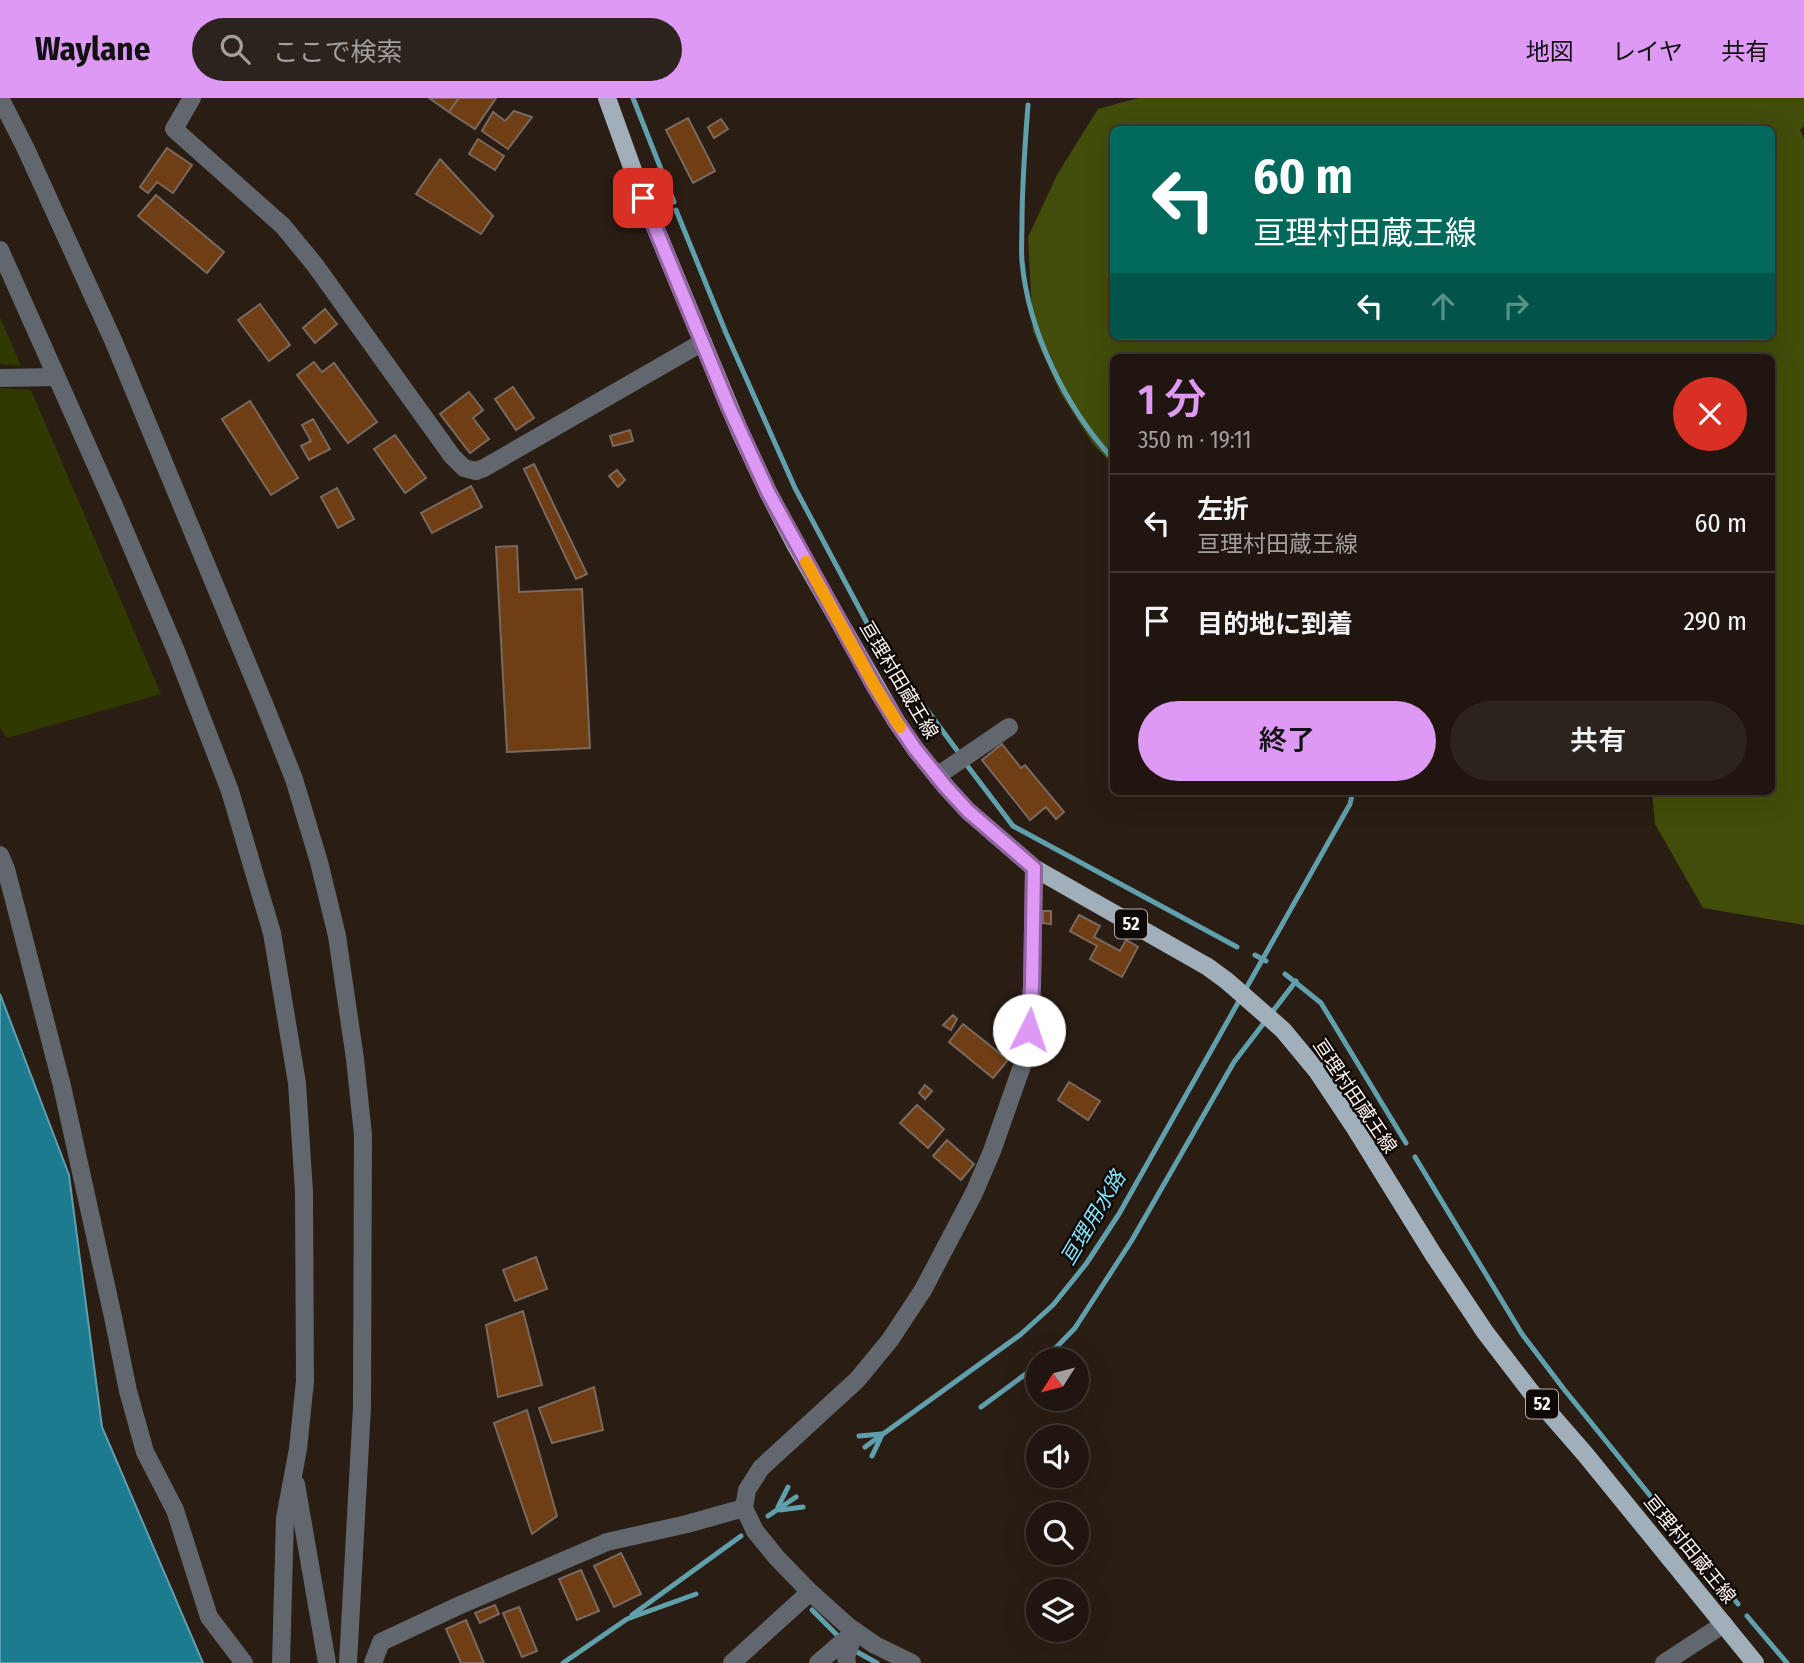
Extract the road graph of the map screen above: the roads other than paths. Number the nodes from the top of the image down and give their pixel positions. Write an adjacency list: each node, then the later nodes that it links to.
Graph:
1 (0, 98): 5 (street)
2 (192, 98): 7 (street)
3 (607, 98): 7 (main road, 亘理村田蔵王線 / 52)
4 (0, 117): 5 (street)
5 (25, 147): 22 (street)
6 (0, 250): 8 (street)
7 (703, 342): 11 (main road, 亘理村田蔵王線 / 52)
8 (56, 377): 9 (street); 14 (street)
9 (0, 378)
10 (1009, 727): 11 (street)
11 (937, 776): 13 (main road, 亘理村田蔵王線 / 52)
12 (0, 855): 19 (street)
13 (1034, 868): 15 (street); 17 (main road, 亘理村田蔵王線 / 52)
14 (294, 1474): 20 (street); 21 (street)
15 (744, 1508): 16 (street); 23 (street)
16 (810, 1592): 18 (street); 24 (street)
17 (1724, 1624): 28 (street); 29 (main road, 亘理村田蔵王線 / 52)
18 (855, 1631): 25 (street); 26 (street); 27 (street)
19 (244, 1663)
20 (281, 1663)
21 (327, 1663)
22 (348, 1663)
23 (373, 1663)
24 (732, 1663)
25 (818, 1663)
26 (847, 1663)
27 (912, 1663)
28 (1664, 1663)
29 (1755, 1663)

